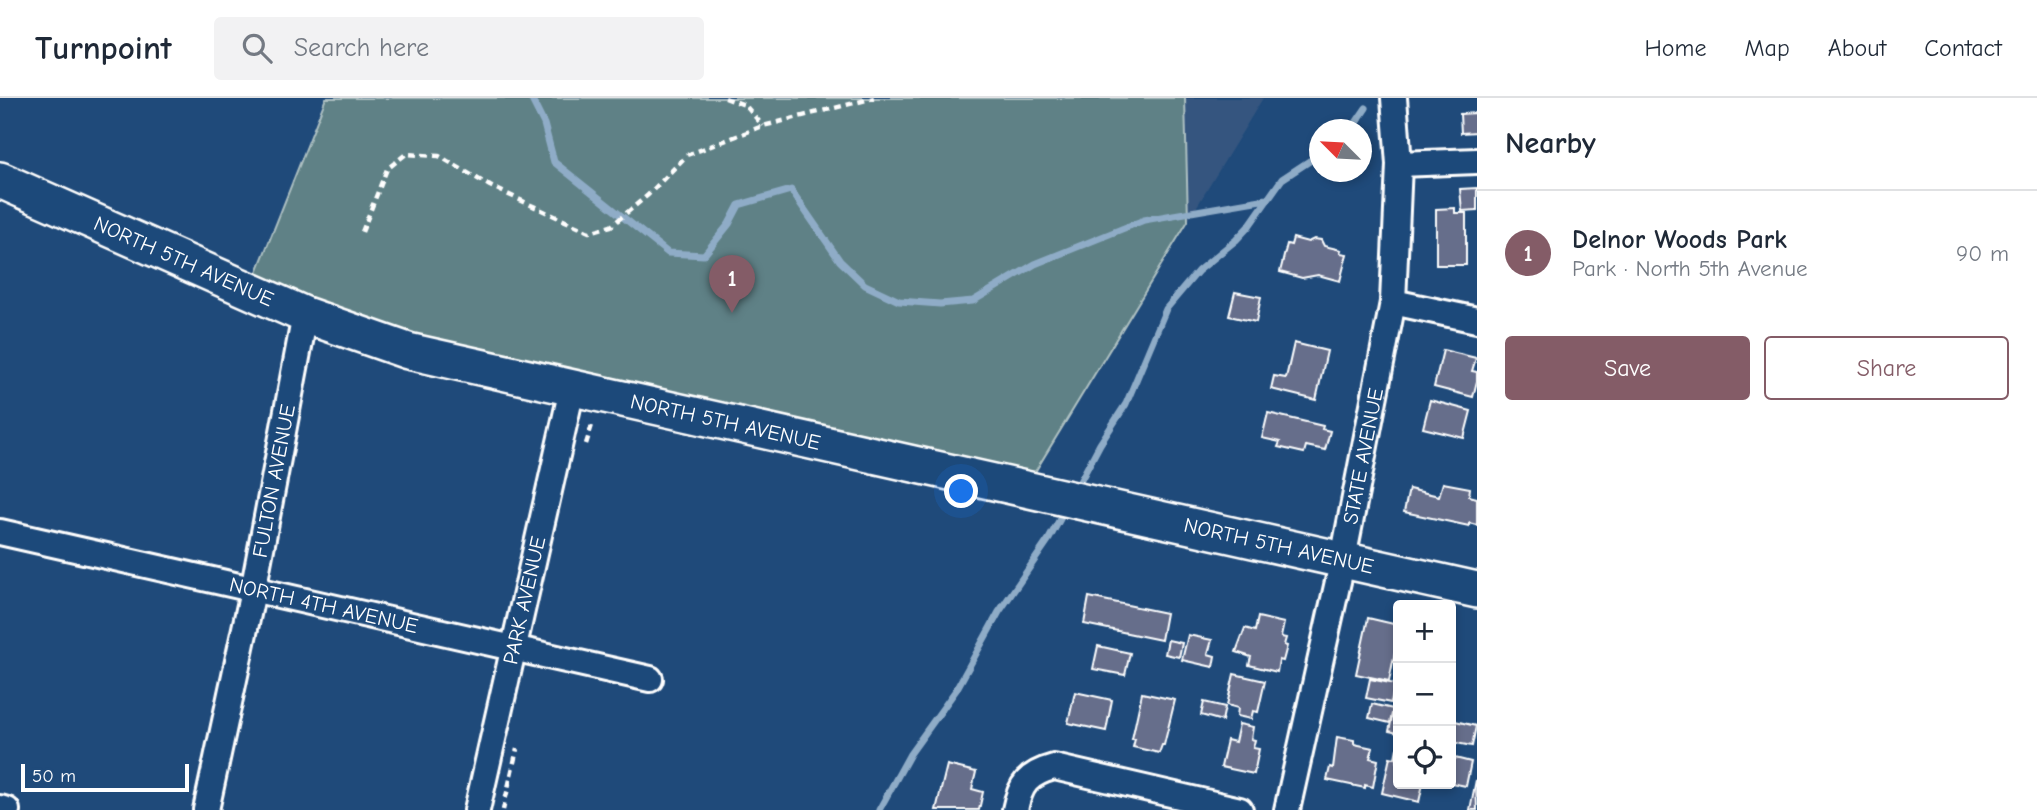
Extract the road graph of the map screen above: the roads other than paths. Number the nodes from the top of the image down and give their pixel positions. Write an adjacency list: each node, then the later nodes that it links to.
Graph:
1 (1395, 98): 3 (street, STATE AVENUE)
2 (1477, 161): 3 (street)
3 (1399, 164): 5 (street, STATE AVENUE)
4 (0, 180): 6 (main road, NORTH 5TH AVENUE)
5 (1394, 302): 7 (street); 10 (street, STATE AVENUE)
6 (305, 315): 8 (main road, NORTH 5TH AVENUE); 12 (street, FULTON AVENUE)
7 (1477, 320)
8 (572, 388): 10 (main road, NORTH 5TH AVENUE); 13 (street, PARK AVENUE)
9 (0, 532): 12 (street, NORTH 4TH AVENUE)
10 (1343, 559): 11 (main road, NORTH 5TH AVENUE); 21 (street, STATE AVENUE)
11 (1477, 590)
12 (253, 591): 13 (street, NORTH 4TH AVENUE); 17 (street, FULTON AVENUE)
13 (513, 650): 14 (street, NORTH 4TH AVENUE); 18 (street, PARK AVENUE)
14 (650, 679)
15 (0, 808): 16 (street)
16 (7, 810)
17 (205, 810)
18 (477, 810)
19 (1015, 810): 20 (street)
20 (1240, 810)
21 (1287, 810)

